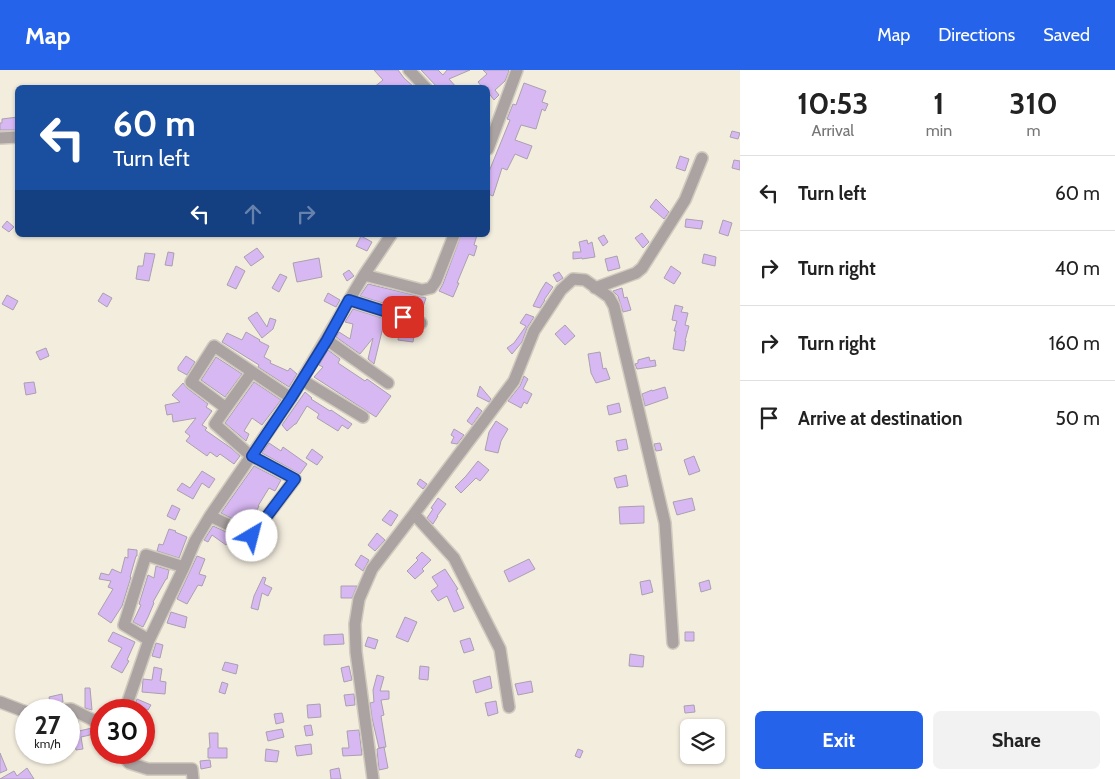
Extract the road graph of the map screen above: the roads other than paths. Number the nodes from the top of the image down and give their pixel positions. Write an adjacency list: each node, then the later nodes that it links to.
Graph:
1 (408, 70): 3 (street)
2 (518, 70): 6 (street)
3 (423, 85)
4 (15, 137): 5 (street)
5 (0, 138)
6 (490, 140)
7 (702, 158): 11 (street)
8 (390, 237): 10 (street)
9 (453, 237): 10 (street)
10 (364, 275): 12 (street)
11 (595, 288): 22 (street); 26 (street)
12 (349, 300): 13 (street); 14 (street)
13 (421, 323)
14 (327, 340): 16 (street); 17 (street)
15 (252, 372): 18 (street); 19 (street); 19 (street)
16 (302, 380): 18 (street); 20 (street)
17 (388, 383)
18 (291, 398): 21 (street)
19 (226, 408): 21 (street)
20 (363, 417)
21 (252, 456): 23 (street); 23 (street)
22 (414, 514): 29 (street); 33 (street)
23 (210, 516): 24 (street)
24 (184, 567): 25 (street); 25 (street)
25 (149, 640): 27 (street)
26 (673, 643)
27 (129, 699)
28 (0, 702): 30 (street)
29 (509, 706)
30 (15, 708)
31 (133, 764): 32 (street)
32 (193, 779)
33 (373, 779)

